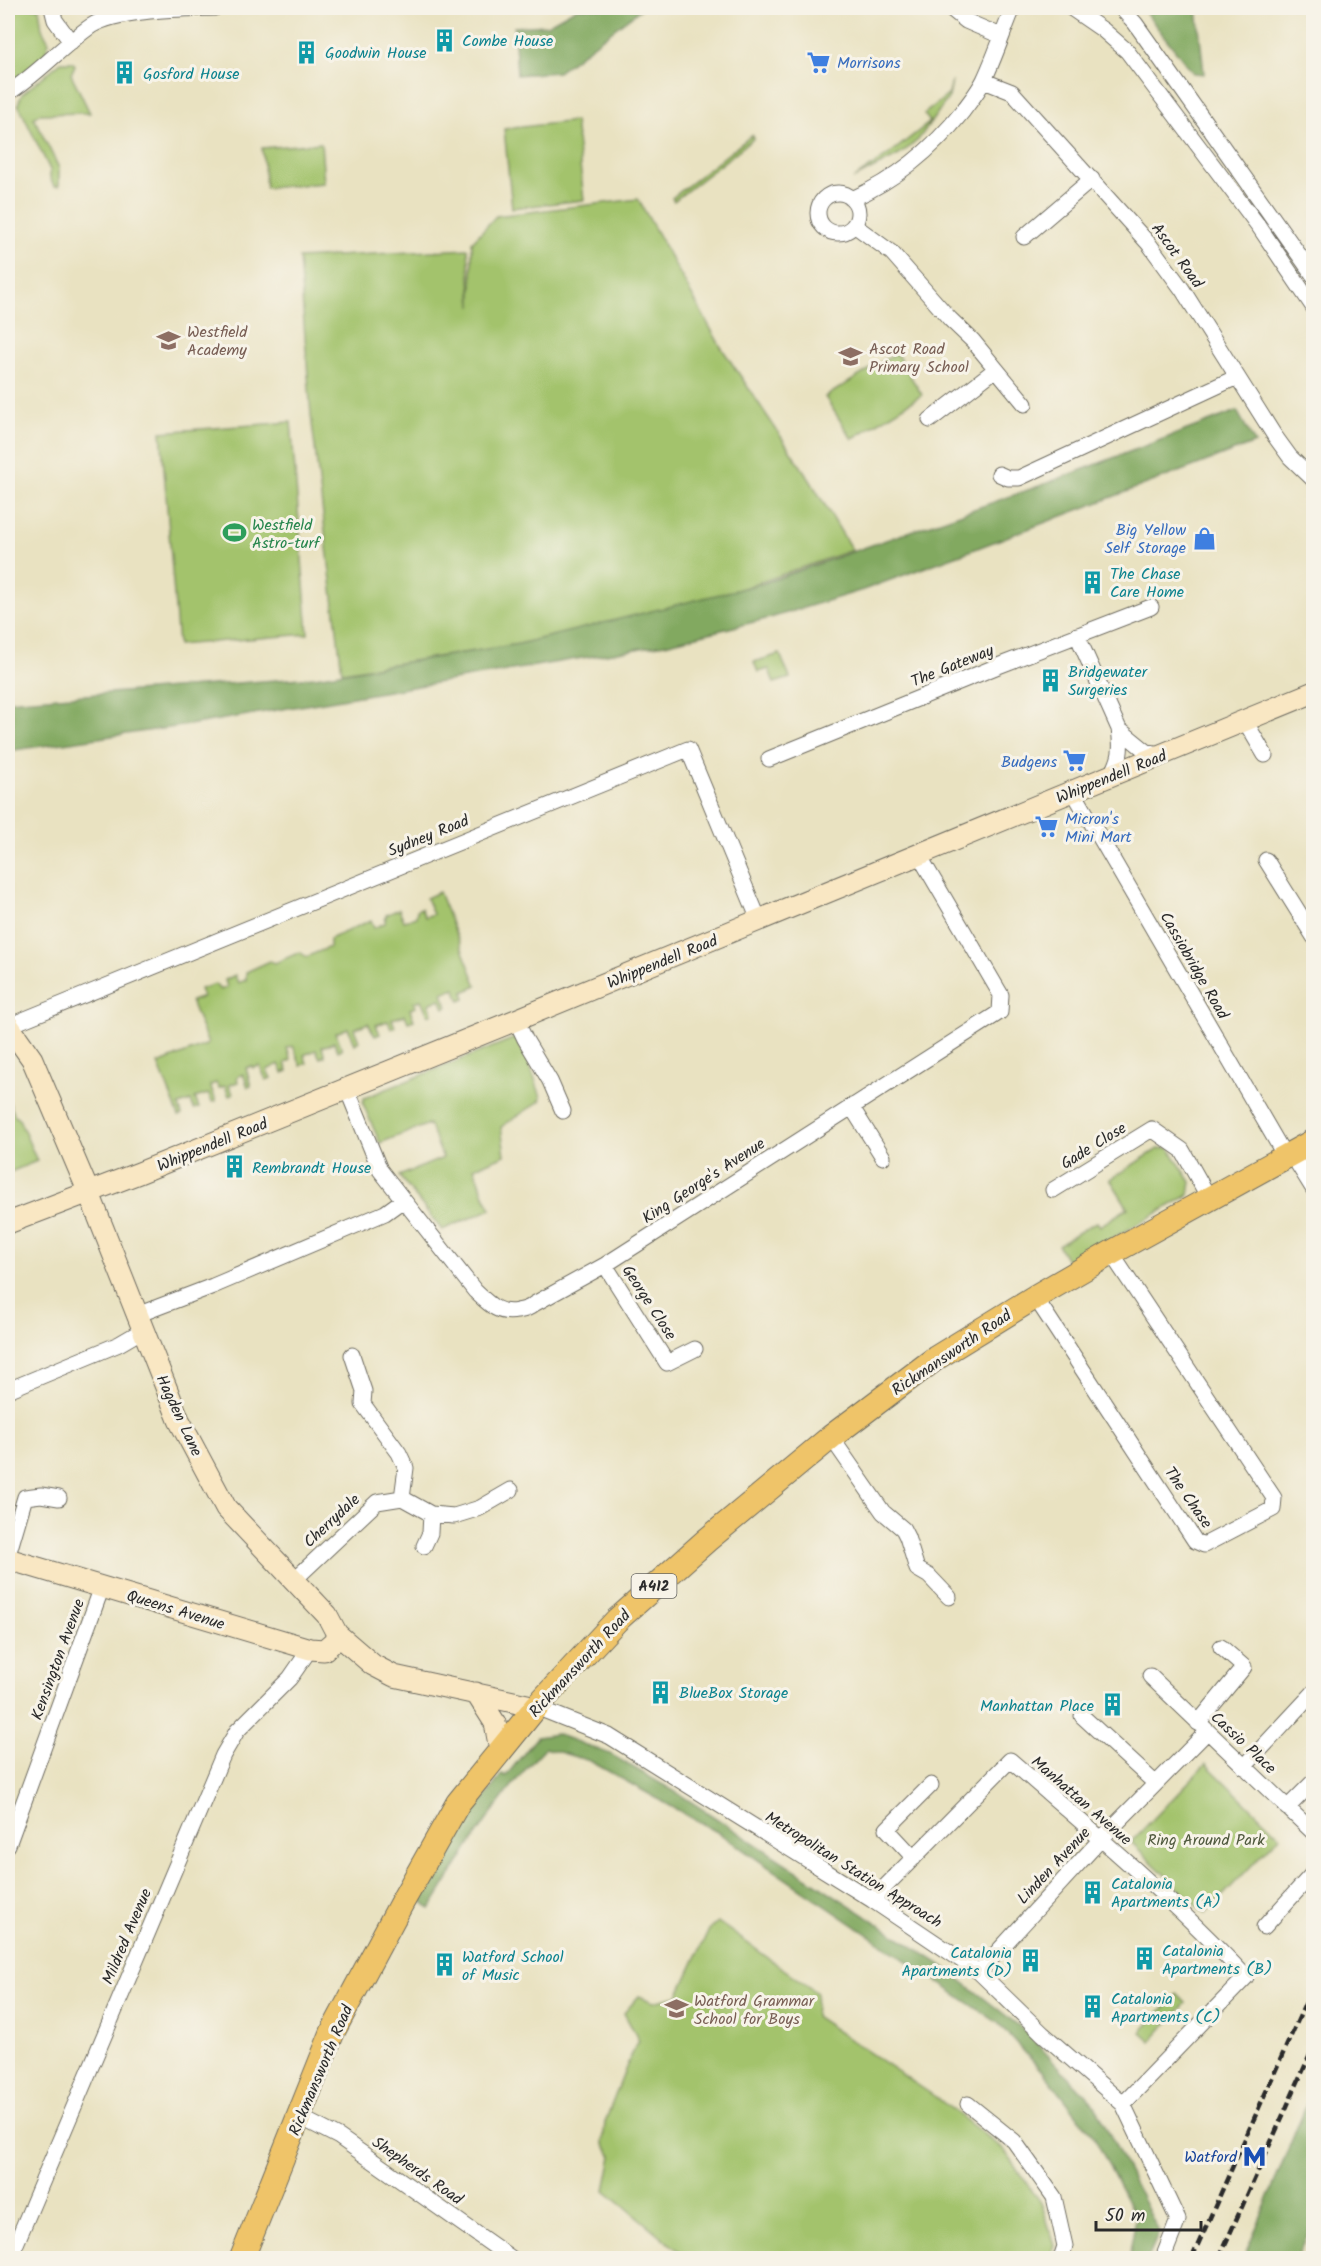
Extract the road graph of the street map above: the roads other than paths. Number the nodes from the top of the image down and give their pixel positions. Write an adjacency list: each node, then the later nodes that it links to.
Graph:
1 (52, 8): 9 (street)
2 (204, 8): 3 (street); 9 (street)
3 (215, 8)
4 (950, 8): 8 (street)
5 (1013, 8): 8 (street)
6 (1071, 8): 17 (street)
7 (1121, 8): 16 (street)
8 (1001, 36): 10 (street)
9 (71, 42): 11 (street)
10 (984, 81): 12 (street, Ascot Road); 13 (street)
11 (8, 93)
12 (1092, 179): 15 (street); 19 (street, Ascot Road)
13 (852, 199): 14 (street); 14 (street)
14 (854, 225): 18 (street)
15 (1024, 237)
16 (1314, 276)
17 (1314, 308)
18 (996, 369): 20 (street); 21 (street)
19 (1237, 377): 22 (street); 23 (street, Ascot Road)
20 (1025, 404)
21 (930, 420)
22 (999, 474)
23 (1314, 480)
24 (1151, 607): 25 (street, The Gateway)
25 (1077, 635): 28 (street); 31 (street, The Gateway)
26 (1314, 692): 27 (street, Whippendell Road)
27 (1245, 721): 29 (street, Whippendell Road); 30 (street)
28 (1119, 729): 29 (street); 32 (street)
29 (1162, 755): 32 (street, Whippendell Road)
30 (1265, 755)
31 (769, 759)
32 (1110, 777): 33 (street, Whippendell Road)
33 (1073, 791): 34 (street, Whippendell Road); 44 (street, Cassiobridge Road)
34 (919, 855): 36 (street, Whippendell Road); 41 (street, King George's Avenue)
35 (1266, 860): 37 (street)
36 (759, 920): 38 (street, Whippendell Road); 39 (street, Sydney Road)
37 (1314, 937)
38 (516, 1020): 40 (street, Whippendell Road); 42 (street)
39 (9, 1027): 48 (street, Hagden Lane)
40 (347, 1089): 48 (street, Whippendell Road); 50 (street, King George's Avenue)
41 (850, 1106): 45 (street); 53 (street, King George's Avenue)
42 (562, 1111)
43 (1314, 1141): 44 (main road, Rickmansworth Road / A412)
44 (1288, 1154): 47 (street, Cassiobridge Road); 49 (main road, Rickmansworth Road / A412)
45 (883, 1157)
46 (1053, 1190): 49 (street, Gade Close)
47 (1314, 1190)
48 (89, 1193): 51 (street, Whippendell Road); 55 (street, Hagden Lane)
49 (1209, 1198): 52 (main road, Rickmansworth Road / A412)
50 (403, 1200): 53 (street, King George's Avenue); 55 (street)
51 (8, 1223)
52 (1111, 1253): 54 (main road, Rickmansworth Road / A412); 54 (street, The Chase)
53 (605, 1264): 56 (street, George Close)
54 (1035, 1297): 59 (main road, Rickmansworth Road / A412)
55 (140, 1322): 58 (street); 66 (street, Hagden Lane)
56 (695, 1349)
57 (352, 1355): 62 (street)
58 (8, 1390)
59 (831, 1437): 68 (street); 75 (main road, Rickmansworth Road / A412)
60 (511, 1490): 63 (street)
61 (59, 1498): 65 (street)
62 (402, 1498): 63 (street); 66 (street, Cherrydale)
63 (431, 1514): 64 (street)
64 (424, 1546)
65 (8, 1557): 67 (street, Queens Avenue)
66 (293, 1581): 69 (street, Hagden Lane)
67 (102, 1587): 71 (street, Queens Avenue); 86 (street, Kensington Avenue)
68 (950, 1596)
69 (336, 1634): 71 (street); 74 (street, Hagden Lane)
70 (1221, 1647): 77 (street, Linden Avenue)
71 (310, 1649): 95 (street, Mildred Avenue)
72 (1150, 1676): 77 (street, Cassio Place)
73 (1314, 1692): 79 (street)
74 (476, 1693): 75 (street, Hagden Lane); 78 (street)
75 (536, 1707): 78 (main road, Rickmansworth Road / A412); 89 (street, Metropolitan Station Approach)
76 (1082, 1716): 81 (street)
77 (1202, 1728): 79 (street, Cassio Place); 81 (street, Linden Avenue)
78 (500, 1750): 94 (main road, Rickmansworth Road / A412)
79 (1244, 1767): 83 (street, Cassio Place)
80 (1314, 1781): 83 (street)
81 (1155, 1783): 85 (street, Linden Avenue)
82 (931, 1785): 87 (street)
83 (1287, 1808): 84 (street, Cassio Place)
84 (1314, 1833)
85 (1101, 1839): 87 (street, Manhattan Avenue); 91 (street, Linden Avenue); 93 (street, Manhattan Avenue)
86 (8, 1845)
87 (914, 1858): 89 (street, Manhattan Avenue)
88 (1314, 1872): 90 (street)
89 (872, 1900): 91 (street, Metropolitan Station Approach)
90 (1264, 1927)
91 (979, 1972): 93 (street, Metropolitan Station Approach)
92 (968, 2104): 98 (street)
93 (1123, 2104): 99 (street, Metropolitan Station Approach)
94 (300, 2117): 96 (main road, Rickmansworth Road / A412); 97 (street, Shepherds Road)
95 (9, 2259)
96 (242, 2259)
97 (511, 2259)
98 (1061, 2259)
99 (1162, 2259)

